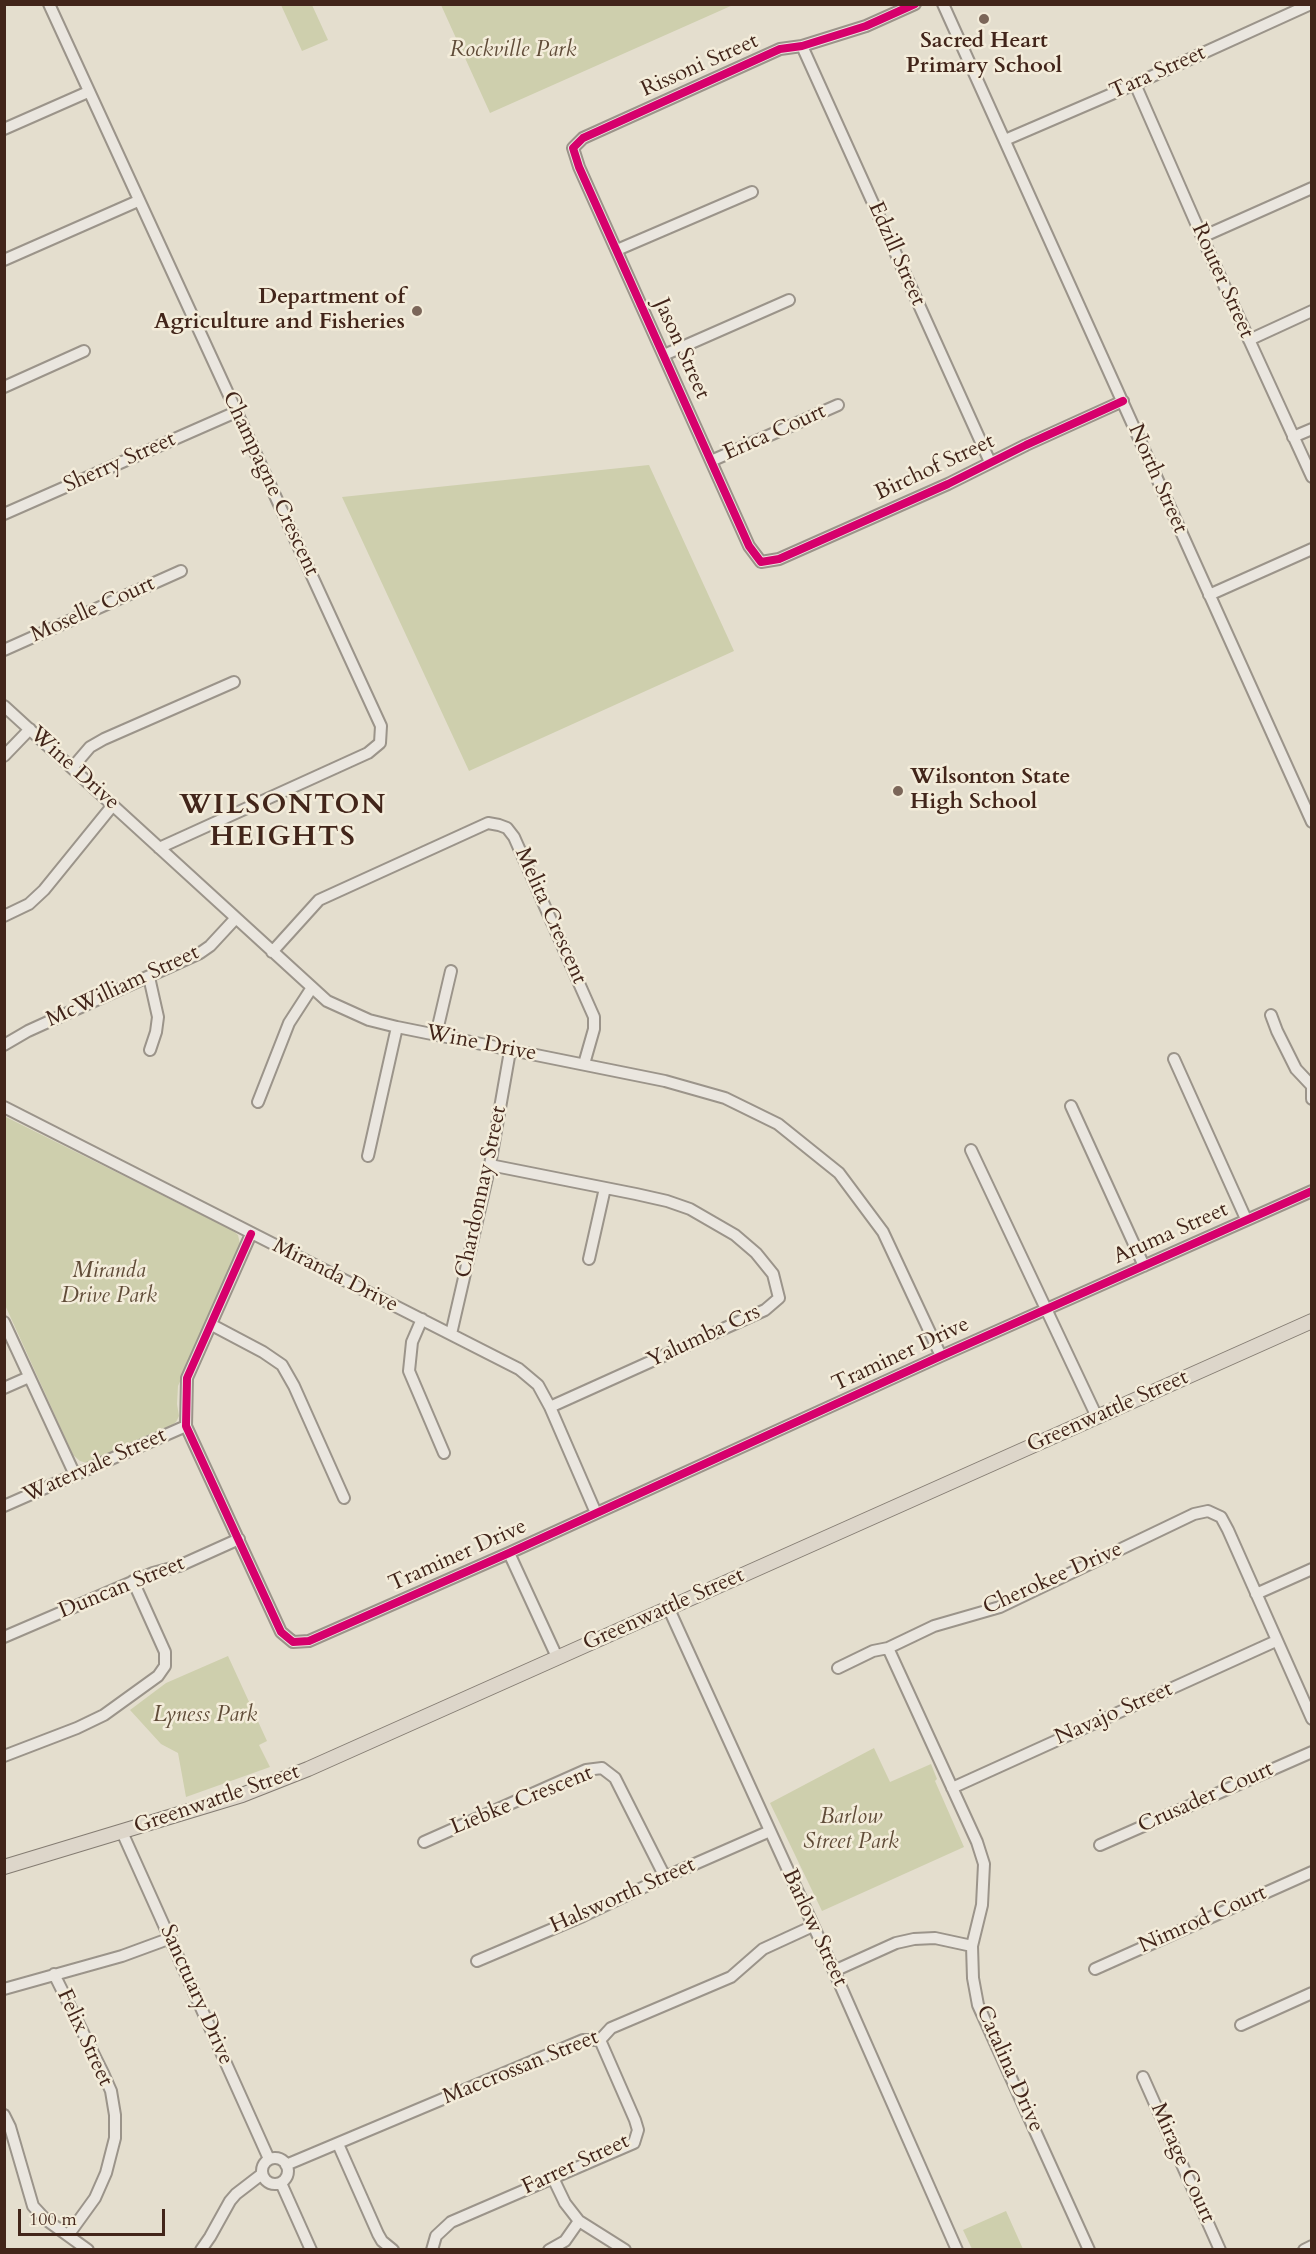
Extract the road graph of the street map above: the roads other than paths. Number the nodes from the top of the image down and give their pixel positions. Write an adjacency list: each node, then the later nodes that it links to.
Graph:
1 (49, 4): 7 (street, Champagne Crescent)
2 (915, 4): 5 (street, Rissoni Street)
3 (943, 4): 9 (street, North Street)
4 (1311, 4): 6 (street, Tara Street)
5 (802, 46): 10 (street, Rissoni Street); 29 (street, Edzill Street)
6 (1135, 84): 9 (street, Tara Street); 14 (street, Router Street)
7 (88, 92): 8 (street); 13 (street, Champagne Crescent)
8 (4, 129)
9 (1005, 140): 23 (street, North Street)
10 (573, 147): 15 (street, Jason Street)
11 (1311, 188): 14 (street)
12 (752, 192): 15 (street)
13 (138, 201): 16 (street); 25 (street, Champagne Crescent)
14 (1202, 237): 19 (street, Router Street)
15 (617, 250): 21 (street, Jason Street)
16 (4, 261)
17 (789, 300): 21 (street)
18 (1311, 311): 19 (street)
19 (1249, 340): 27 (street, Router Street)
20 (84, 351): 22 (street)
21 (664, 355): 28 (street, Jason Street)
22 (4, 387)
23 (1123, 402): 29 (street, Birchof Street); 35 (street, North Street)
24 (838, 405): 28 (street, Erica Court)
25 (236, 412): 31 (street, Sherry Street); 44 (street, Champagne Crescent)
26 (1311, 429): 27 (street)
27 (1293, 437): 30 (street, Router Street)
28 (711, 461): 33 (street, Jason Street)
29 (990, 462): 33 (street, Birchof Street)
30 (1311, 477)
31 (4, 514)
32 (1311, 549): 35 (street)
33 (761, 562)
34 (182, 571): 36 (street, Moselle Court)
35 (1209, 596): 43 (street, North Street)
36 (4, 650)
37 (234, 682): 41 (street)
38 (4, 706): 39 (street, Wine Drive)
39 (30, 729): 40 (street); 41 (street, Wine Drive)
40 (4, 756)
41 (72, 768): 42 (street, Wine Drive)
42 (113, 805): 44 (street, Wine Drive); 45 (street)
43 (1311, 822)
44 (159, 848): 46 (street, Wine Drive)
45 (4, 916)
46 (235, 919): 47 (street, Wine Drive); 49 (street, McWilliam Street)
47 (272, 952): 50 (street, Wine Drive); 58 (street, Melita Crescent)
48 (451, 971): 53 (street)
49 (149, 976): 54 (street, McWilliam Street); 55 (street)
50 (311, 989): 52 (street, Wine Drive); 61 (street)
51 (1271, 1015): 59 (street)
52 (397, 1027): 53 (street, Wine Drive); 65 (street)
53 (436, 1035): 56 (street, Wine Drive)
54 (4, 1045)
55 (150, 1050)
56 (510, 1051): 58 (street, Wine Drive); 66 (street, Chardonnay Street)
57 (1174, 1059): 69 (street)
58 (584, 1064): 79 (street, Wine Drive)
59 (1311, 1086): 60 (street)
60 (1311, 1099)
61 (258, 1102)
62 (1071, 1106): 72 (street)
63 (4, 1107): 70 (street, Miranda Drive)
64 (970, 1150): 73 (street)
65 (368, 1156)
66 (490, 1165): 67 (street, Yalumba Crs); 78 (street, Chardonnay Street)
67 (605, 1188): 71 (street); 82 (street, Yalumba Crs)
68 (1311, 1191): 69 (street, Aruma Street)
69 (1246, 1219): 72 (street, Aruma Street)
70 (251, 1234): 74 (street, Miranda Drive); 77 (street, Traminer Drive)
71 (590, 1259)
72 (1144, 1266): 73 (street, Aruma Street)
73 (1046, 1310): 79 (street, Traminer Drive); 83 (street)
74 (422, 1319): 78 (street, Miranda Drive); 85 (street)
75 (1311, 1321): 83 (main road, Greenwattle Street)
76 (4, 1322): 80 (street)
77 (212, 1325): 84 (street, Traminer Drive); 87 (street)
78 (451, 1334): 82 (street, Miranda Drive)
79 (941, 1356): 89 (street, Traminer Drive)
80 (29, 1377): 81 (street); 86 (street)
81 (4, 1388)
82 (550, 1407): 89 (street, Miranda Drive)
83 (1097, 1417): 95 (main road, Greenwattle Street)
84 (186, 1426): 86 (street, Watervale Street); 90 (street, Traminer Drive)
85 (444, 1453)
86 (75, 1475): 88 (street, Watervale Street)
87 (344, 1498)
88 (4, 1506)
89 (596, 1513): 91 (street, Traminer Drive)
90 (239, 1539): 91 (street, Traminer Drive); 93 (street, Duncan Street)
91 (510, 1553): 99 (street)
92 (1311, 1569): 94 (street)
93 (133, 1581): 96 (street, Duncan Street); 103 (street)
94 (1256, 1594): 97 (street); 98 (street, Cherokee Drive)
95 (668, 1607): 99 (main road, Greenwattle Street); 105 (street, Barlow Street)
96 (4, 1637)
97 (1276, 1641): 101 (street); 104 (street, Navajo Street)
98 (888, 1648): 100 (street, Cherokee Drive); 104 (street, Catalina Drive)
99 (557, 1657): 106 (main road, Greenwattle Street)
100 (838, 1668)
101 (1311, 1719)
102 (1311, 1752): 108 (street, Crusader Court)
103 (4, 1756)
104 (952, 1788): 114 (street, Catalina Drive)
105 (770, 1831): 111 (street, Halsworth Street); 112 (street, Barlow Street)
106 (122, 1832): 109 (main road, Greenwattle Street); 113 (street, Sanctuary Drive)
107 (424, 1842): 111 (street, Liebke Crescent)
108 (1101, 1845)
109 (4, 1867)
110 (1311, 1872): 116 (street, Nimrod Court)
111 (665, 1877): 115 (street, Halsworth Street)
112 (813, 1926): 117 (street, Barlow Street); 122 (street, Maccrossan Street)
113 (171, 1938): 118 (street); 126 (street, Sanctuary Drive)
114 (972, 1946): 117 (street); 142 (street, Catalina Drive)
115 (477, 1961)
116 (1095, 1968)
117 (834, 1971): 141 (street, Barlow Street)
118 (54, 1974): 119 (street); 132 (street, Felix Street)
119 (4, 1989)
120 (1311, 1993): 121 (street)
121 (1241, 2025)
122 (600, 2040): 125 (street, Maccrossan Street); 129 (street, Farrer Street)
123 (1143, 2077): 143 (street, Mirage Court)
124 (4, 2115): 132 (street)
125 (338, 2144): 127 (street, Maccrossan Street); 137 (street)
126 (269, 2159): 127 (street); 128 (street)
127 (286, 2164): 130 (street)
128 (262, 2174): 130 (street); 135 (street)
129 (553, 2178): 131 (street); 138 (street, Farrer Street)
130 (281, 2183): 136 (street)
131 (579, 2221): 139 (street); 140 (street)
132 (69, 2234): 134 (street)
133 (1311, 2246): 144 (street)
134 (88, 2250)
135 (201, 2250)
136 (311, 2250)
137 (393, 2250)
138 (432, 2250)
139 (549, 2250)
140 (625, 2250)
141 (957, 2250)
142 (1089, 2250)
143 (1220, 2250)
144 (1304, 2250)

